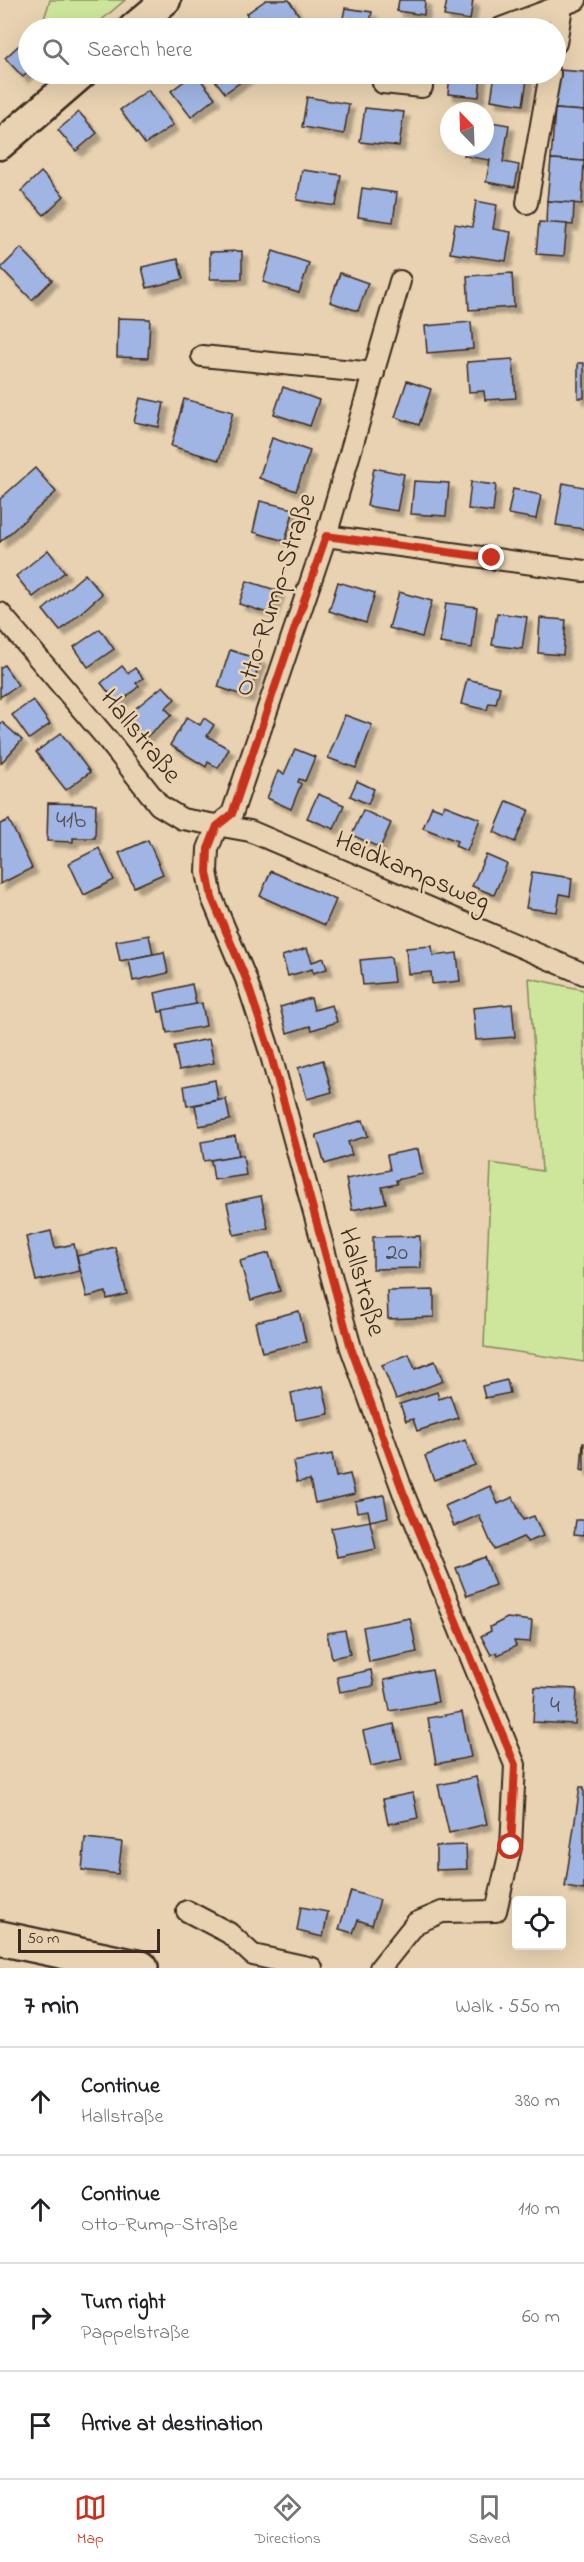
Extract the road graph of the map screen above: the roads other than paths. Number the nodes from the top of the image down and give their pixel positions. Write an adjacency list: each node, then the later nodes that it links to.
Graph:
1 (166, 0): 3 (main road)
2 (569, 3): 4 (street); 5 (street)
3 (145, 18)
4 (528, 18)
5 (564, 18)
6 (70, 84): 10 (main road)
7 (393, 84): 8 (street)
8 (422, 84)
9 (548, 84): 11 (street)
10 (0, 145)
11 (526, 203)
12 (400, 281): 14 (street, Otto-Rump-Straße)
13 (202, 356): 14 (street)
14 (374, 373): 15 (street, Otto-Rump-Straße)
15 (326, 536): 16 (street); 18 (street, Otto-Rump-Straße)
16 (584, 571)
17 (0, 613): 18 (street, Hallstraße)
18 (217, 826): 19 (street, Heidkampsweg); 24 (street, Hallstraße)
19 (584, 974)
20 (187, 1911): 23 (street)
21 (0, 1938): 22 (highway)
22 (141, 1968)
23 (312, 1968)
24 (380, 1968)

